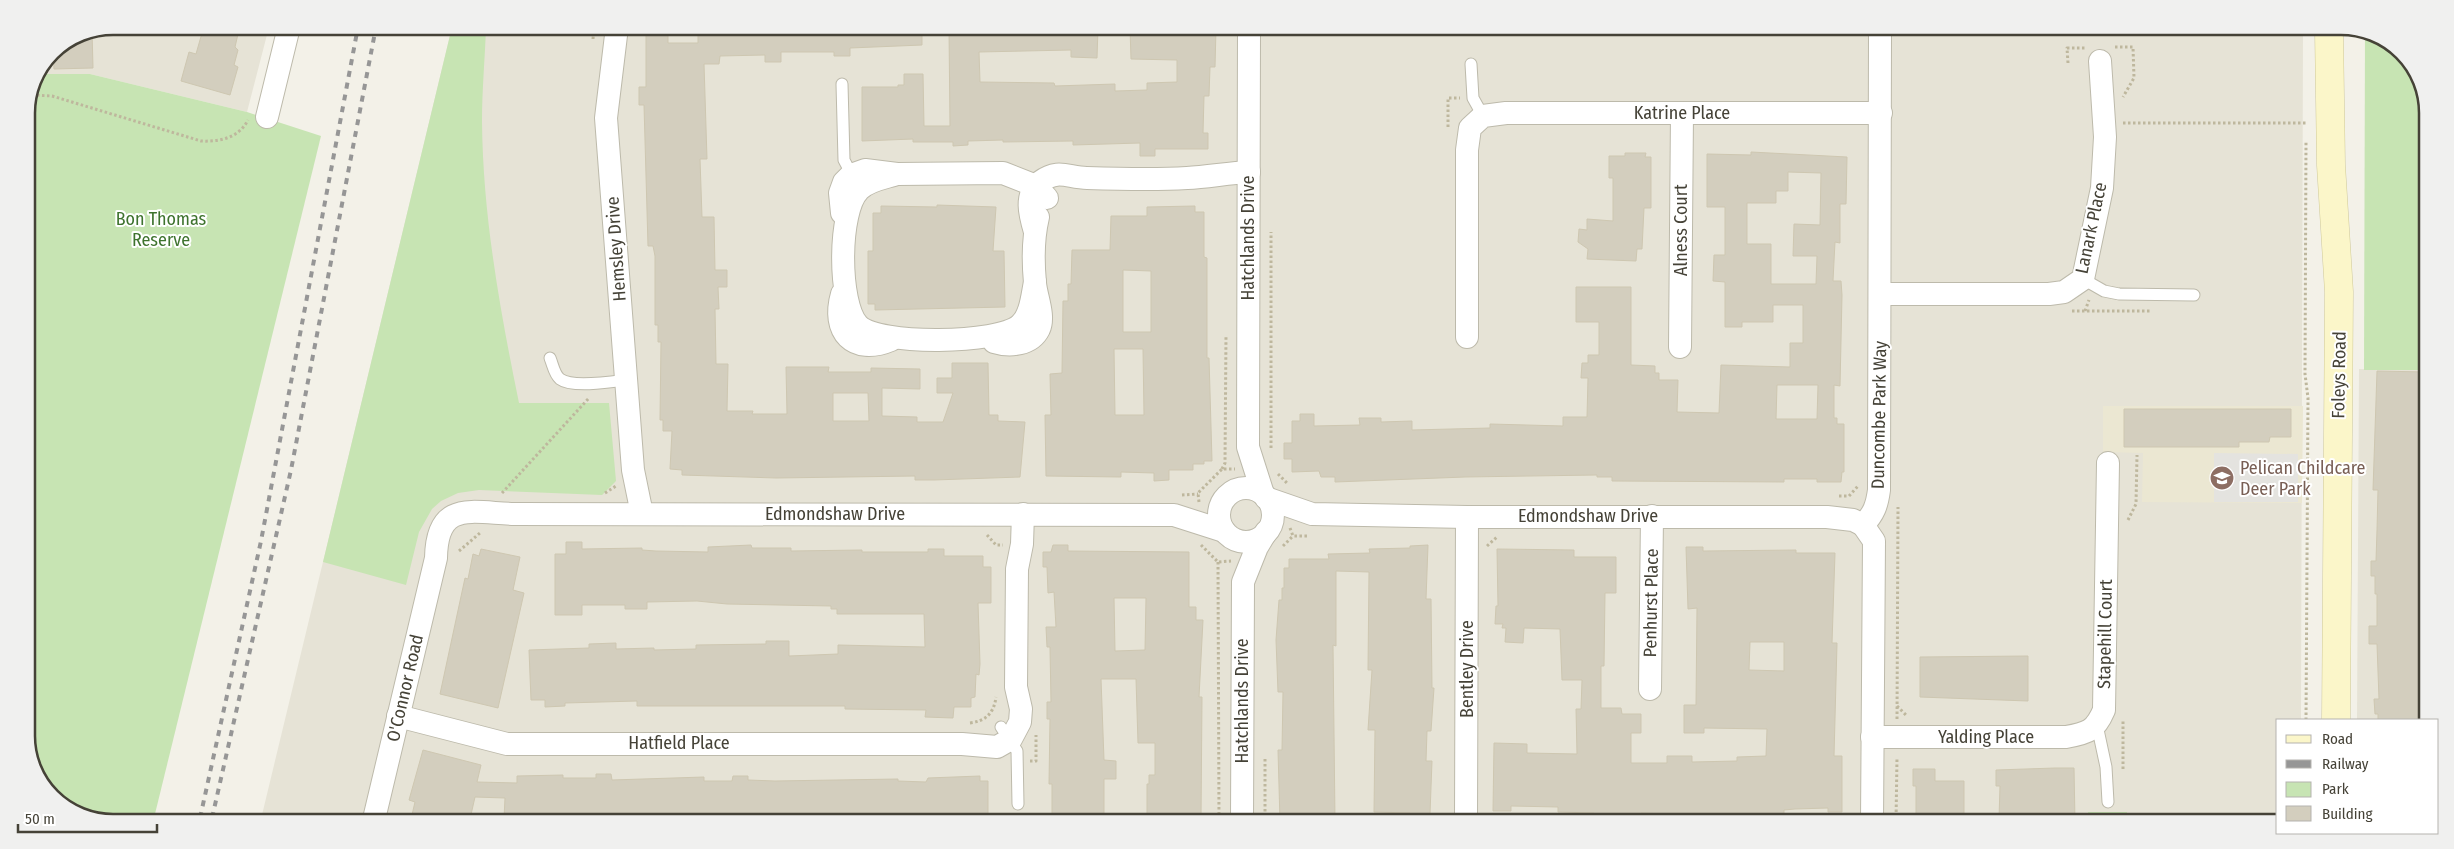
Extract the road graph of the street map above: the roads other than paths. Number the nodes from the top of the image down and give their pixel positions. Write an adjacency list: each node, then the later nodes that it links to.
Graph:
1 (286, 35): 11 (street)
2 (616, 35): 22 (street, Hemsley Drive)
3 (1249, 35): 13 (street, Hatchlands Drive)
4 (1880, 35): 10 (street, Duncombe Park Way)
5 (2329, 35): 41 (street, Foleys Road)
6 (2100, 61): 16 (street, Lanark Place)
7 (1471, 64): 12 (lane)
8 (842, 84): 14 (lane)
9 (1682, 113): 10 (street, Katrine Place); 12 (street, Katrine Place); 20 (street, Alness Court)
10 (1881, 113): 17 (street, Duncombe Park Way)
11 (259, 115)
12 (1483, 116): 19 (street)
13 (1248, 179): 15 (street); 23 (street, Hatchlands Drive)
14 (855, 182): 15 (street); 15 (street)
15 (1038, 193)
16 (2083, 278): 17 (street, Lanark Place); 18 (lane)
17 (1880, 294): 34 (street, Duncombe Park Way)
18 (2194, 295)
19 (1466, 337)
20 (1680, 347)
21 (550, 358): 22 (lane)
22 (617, 382): 28 (street, Hemsley Drive)
23 (1248, 447): 25 (street, Hatchlands Drive); 26 (street, Hatchlands Drive)
24 (2108, 463): 42 (street, Stapehill Court)
25 (1265, 496): 26 (street); 30 (street, Edmondshaw Drive); 35 (street)
26 (1224, 500): 27 (street, Edmondshaw Drive); 36 (street)
27 (1174, 505): 29 (street, Edmondshaw Drive); 36 (street, Edmondshaw Drive)
28 (635, 514): 29 (street, Edmondshaw Drive); 33 (street, Edmondshaw Drive)
29 (1016, 514): 37 (street); 37 (street)
30 (1312, 514): 32 (street, Edmondshaw Drive); 35 (street, Edmondshaw Drive)
31 (1652, 516): 32 (street, Edmondshaw Drive); 34 (street, Edmondshaw Drive); 39 (street, Penhurst Place)
32 (1467, 517): 49 (street, Bentley Drive)
33 (454, 523): 40 (street, O'Connor Road)
34 (1863, 525): 44 (street)
35 (1267, 531): 36 (street); 38 (street, Hatchlands Drive)
36 (1226, 533): 38 (street, Hatchlands Drive)
37 (1016, 569): 43 (street)
38 (1243, 582): 48 (street, Hatchlands Drive)
39 (1650, 690)
40 (398, 716): 43 (street, Hatfield Place); 47 (street, O'Connor Road)
41 (2336, 719)
42 (2097, 725): 44 (street, Yalding Place); 45 (lane, Stapehill Court)
43 (1006, 733): 46 (lane)
44 (1872, 737): 50 (street)
45 (2108, 802)
46 (1018, 804)
47 (375, 814)
48 (1242, 814)
49 (1466, 814)
50 (1872, 814)

